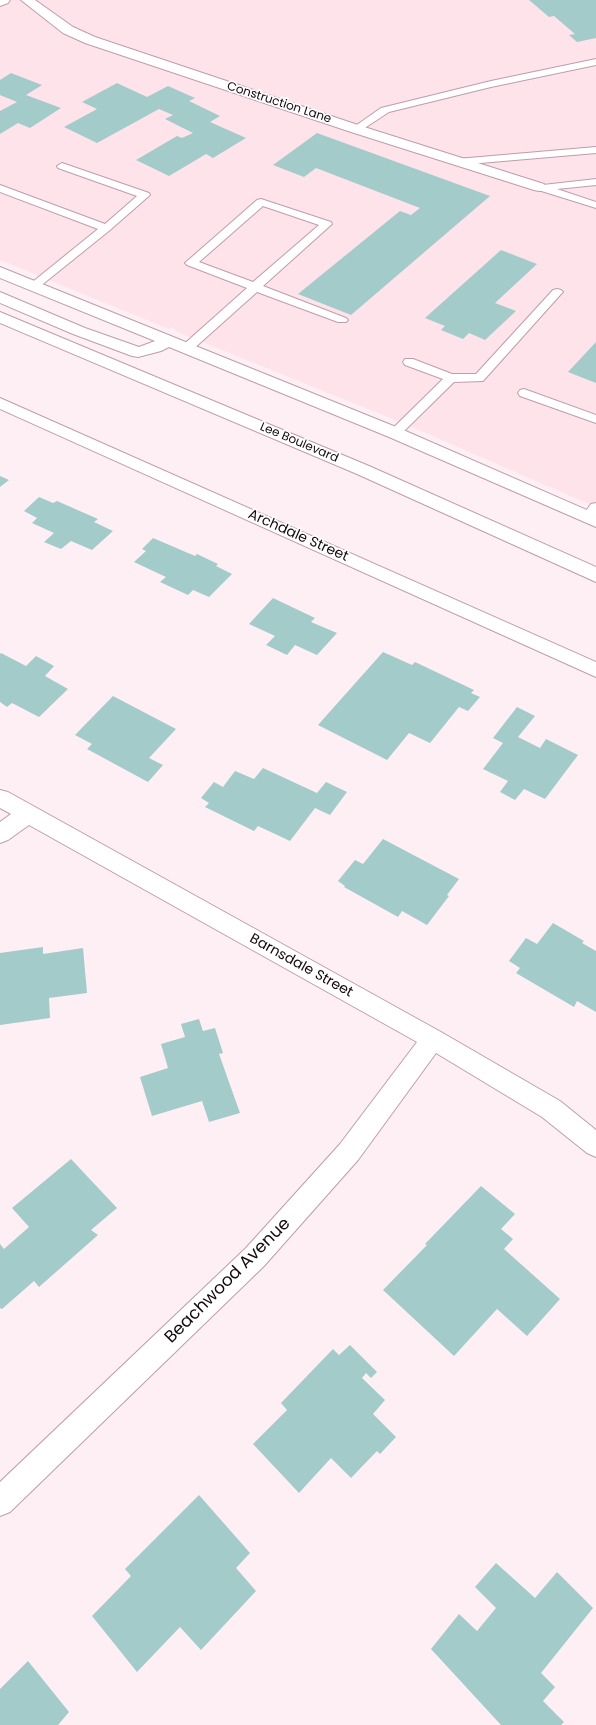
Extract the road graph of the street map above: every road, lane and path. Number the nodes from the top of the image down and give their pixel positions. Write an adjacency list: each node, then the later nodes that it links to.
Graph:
1 (4, 0): 3 (street)
2 (27, 0): 5 (street, Construction Lane)
3 (0, 2)
4 (596, 62): 5 (lane)
5 (356, 129): 7 (street, Construction Lane)
6 (596, 150): 7 (lane)
7 (457, 162): 10 (street, Construction Lane)
8 (62, 166): 13 (lane)
9 (596, 182): 10 (lane)
10 (539, 187): 12 (lane)
11 (0, 188): 13 (lane)
12 (596, 205)
13 (106, 228): 15 (lane)
14 (0, 272): 15 (street)
15 (34, 286): 21 (street)
16 (255, 287): 16 (lane); 20 (lane); 22 (lane)
17 (557, 292): 24 (lane)
18 (0, 297): 21 (street)
19 (0, 317): 30 (street, Lee Boulevard)
20 (342, 320)
21 (168, 341): 22 (street)
22 (187, 348): 28 (street)
23 (409, 362): 24 (lane)
24 (451, 378): 28 (lane)
25 (524, 393): 27 (lane)
26 (0, 402): 31 (street, Archdale Street)
27 (596, 419)
28 (395, 433): 29 (street)
29 (593, 515)
30 (596, 575)
31 (596, 670)
32 (0, 798): 33 (street, Barnsdale Street)
33 (28, 814): 34 (street); 35 (street, Barnsdale Street)
34 (0, 834)
35 (433, 1039): 36 (street, Barnsdale Street); 37 (street, Beachwood Avenue)
36 (596, 1145)
37 (0, 1502)

